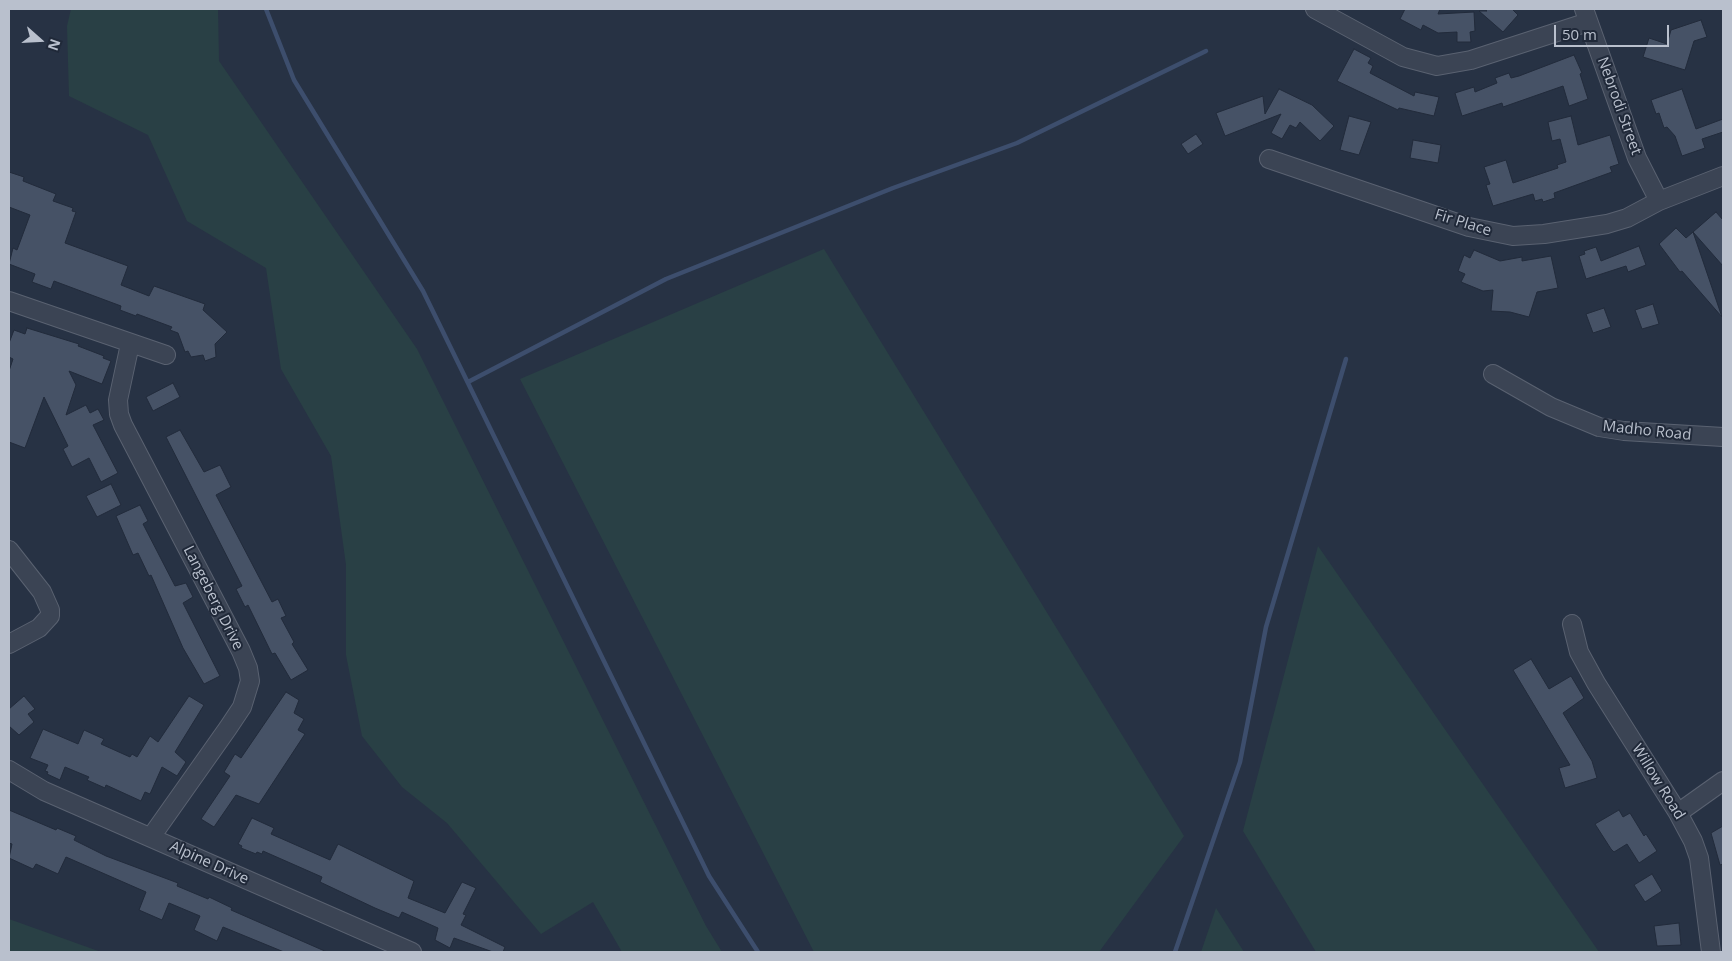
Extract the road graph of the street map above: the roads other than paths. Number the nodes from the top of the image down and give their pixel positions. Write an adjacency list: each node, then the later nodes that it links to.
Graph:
1 (1315, 9): 2 (street)
2 (1586, 15): 5 (street, Nebrodi Street)
3 (1269, 159): 5 (street, Fir Place)
4 (1723, 176): 5 (street, Fir Place)
5 (1659, 201)
6 (9, 301): 7 (street)
7 (130, 344): 8 (street); 17 (street, Langeberg Drive)
8 (166, 355)
9 (1493, 374): 10 (street, Madho Road)
10 (1723, 437)
11 (9, 550): 13 (street)
12 (1572, 624): 16 (street, Willow Road)
13 (9, 644)
14 (9, 770): 17 (street, Alpine Drive)
15 (1723, 781): 16 (street)
16 (1678, 814): 18 (street, Willow Road)
17 (151, 837): 19 (street, Alpine Drive)
18 (1716, 927): 20 (street, Willow Road)
19 (412, 952)
20 (1711, 952)

